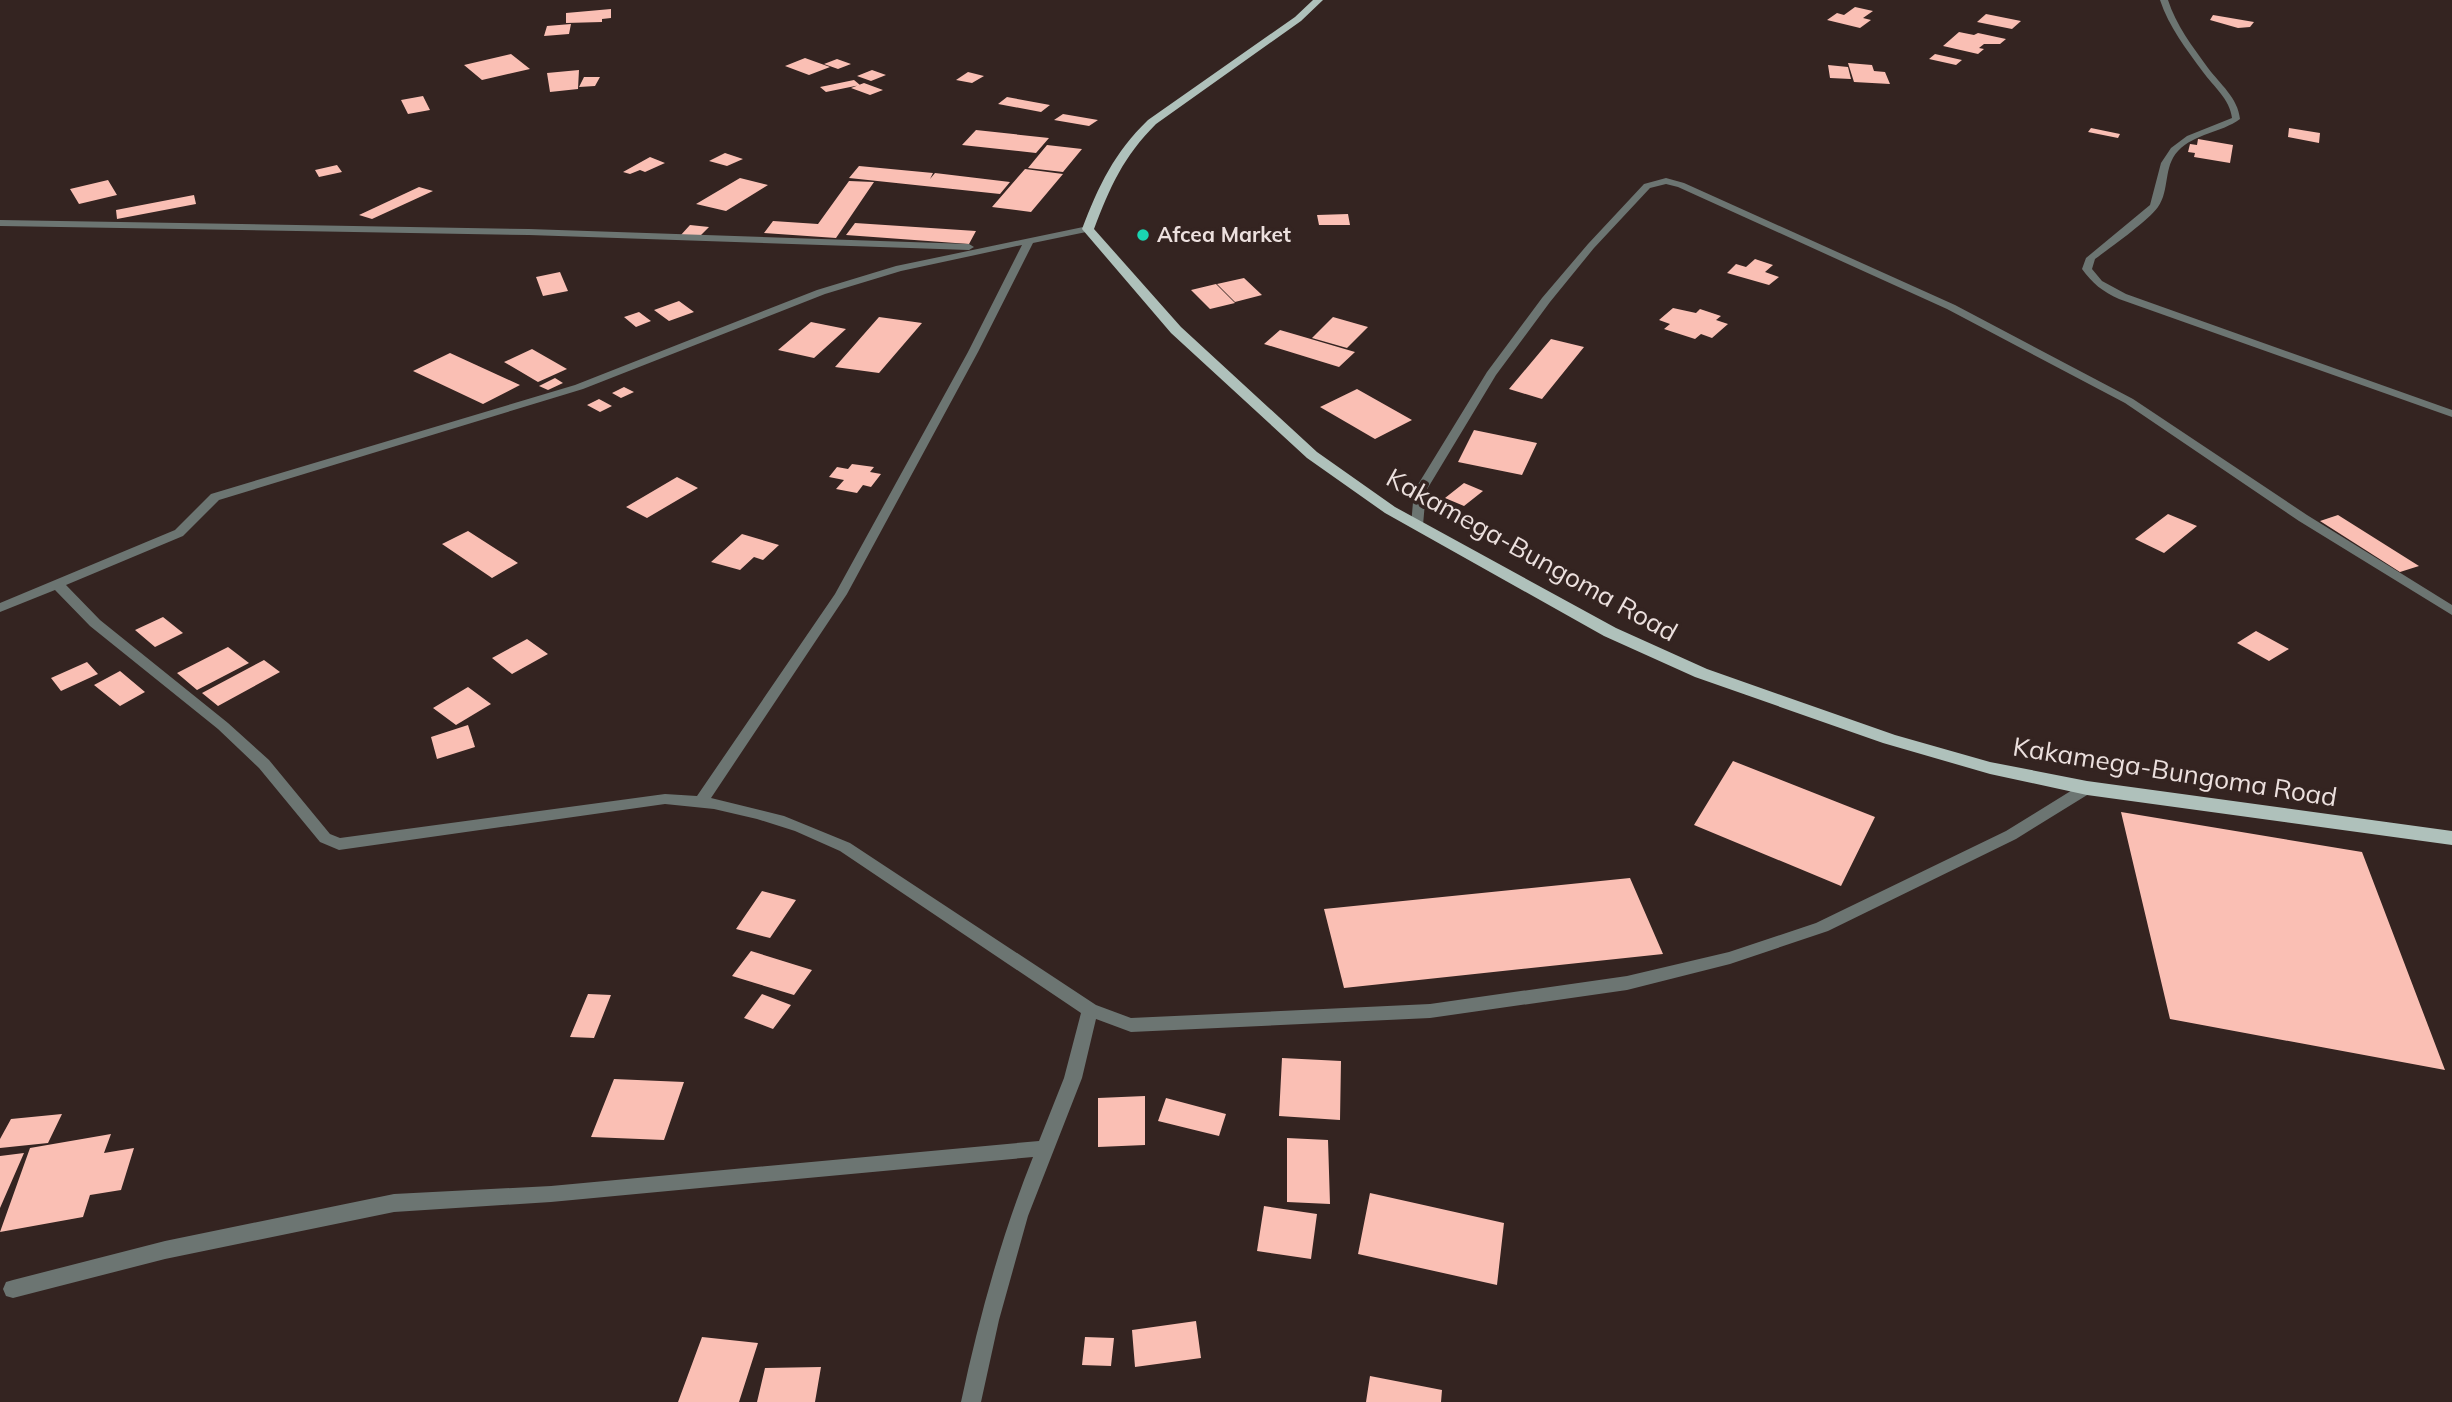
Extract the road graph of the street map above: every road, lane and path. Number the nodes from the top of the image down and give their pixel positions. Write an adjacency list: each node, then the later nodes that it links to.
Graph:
1 (1318, 0): 4 (main road)
2 (2164, 0): 7 (street)
3 (0, 223): 6 (street)
4 (1088, 229): 5 (street); 8 (main road, Kakamega-Bungoma Road)
5 (1030, 240): 6 (street); 13 (street)
6 (991, 248): 9 (street)
7 (2452, 414)
8 (1417, 525): 11 (street); 12 (main road, Kakamega-Bungoma Road)
9 (57, 584): 10 (street); 13 (street)
10 (0, 608)
11 (2452, 611)
12 (2087, 788): 14 (main road, Kakamega-Bungoma Road); 15 (street)
13 (701, 802): 15 (street)
14 (2452, 838)
15 (1090, 1010): 16 (street)
16 (1046, 1149): 17 (street); 18 (street)
17 (13, 1289)
18 (971, 1402)

